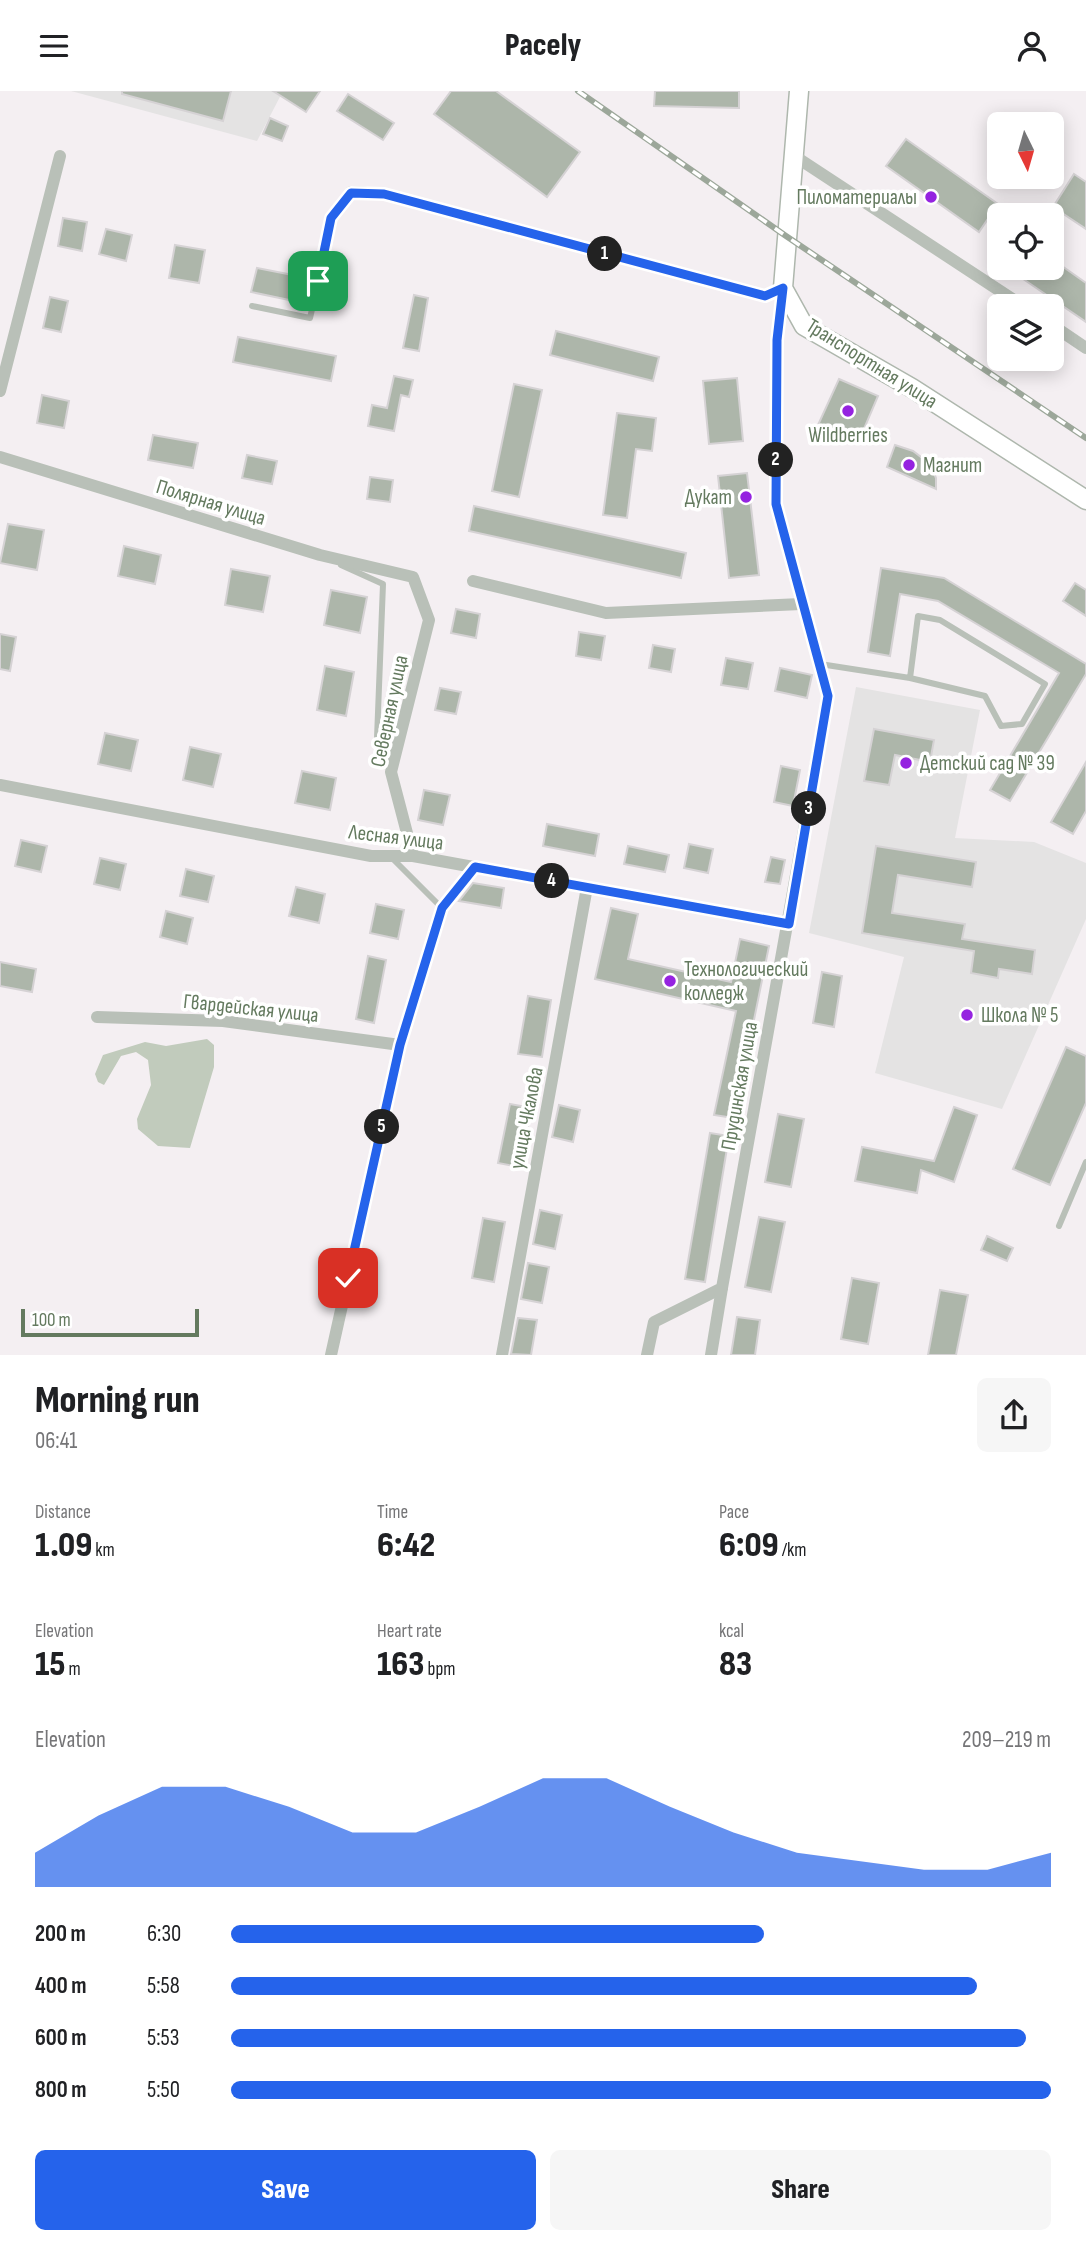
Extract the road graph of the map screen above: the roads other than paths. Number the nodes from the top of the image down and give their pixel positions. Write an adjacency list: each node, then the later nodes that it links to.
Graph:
1 (799, 91): 2 (street)
2 (793, 155): 6 (street); 7 (street)
3 (60, 156): 12 (street)
4 (351, 193): 5 (lane); 6 (street)
5 (318, 281)
6 (783, 288): 14 (street, Транспортная улица); 18 (street, Прудинская улица)
7 (1005, 294)
8 (313, 305): 9 (lane)
9 (252, 306)
10 (1064, 333): 11 (street)
11 (1086, 348)
12 (0, 391)
13 (0, 457): 15 (street, Полярная улица)
14 (1086, 500)
15 (320, 555): 16 (street, Полярная улица); 21 (lane)
16 (413, 577): 21 (street, Северная улица)
17 (473, 581): 18 (street)
18 (801, 604): 19 (street, Прудинская улица)
19 (820, 664): 20 (lane); 28 (street, Прудинская улица)
20 (910, 678): 20 (lane)
21 (391, 772): 24 (street, Северная улица)
22 (0, 785): 23 (street, Лесная улица)
23 (390, 856): 24 (street, Лесная улица); 27 (lane)
24 (413, 856): 25 (street, Лесная улица)
25 (475, 867): 26 (street, Лесная улица); 27 (street)
26 (587, 887): 28 (street, Лесная улица); 35 (street, улица Чкалова)
27 (442, 908): 30 (street)
28 (789, 924): 33 (street, Прудинская улица)
29 (97, 1017): 30 (street, Гвардейская улица)
30 (400, 1045): 34 (street)
31 (1086, 1162): 32 (lane)
32 (1059, 1226)
33 (722, 1288): 36 (street); 37 (street, Прудинская улица)
34 (331, 1355)
35 (502, 1355)
36 (648, 1355)
37 (711, 1355)

